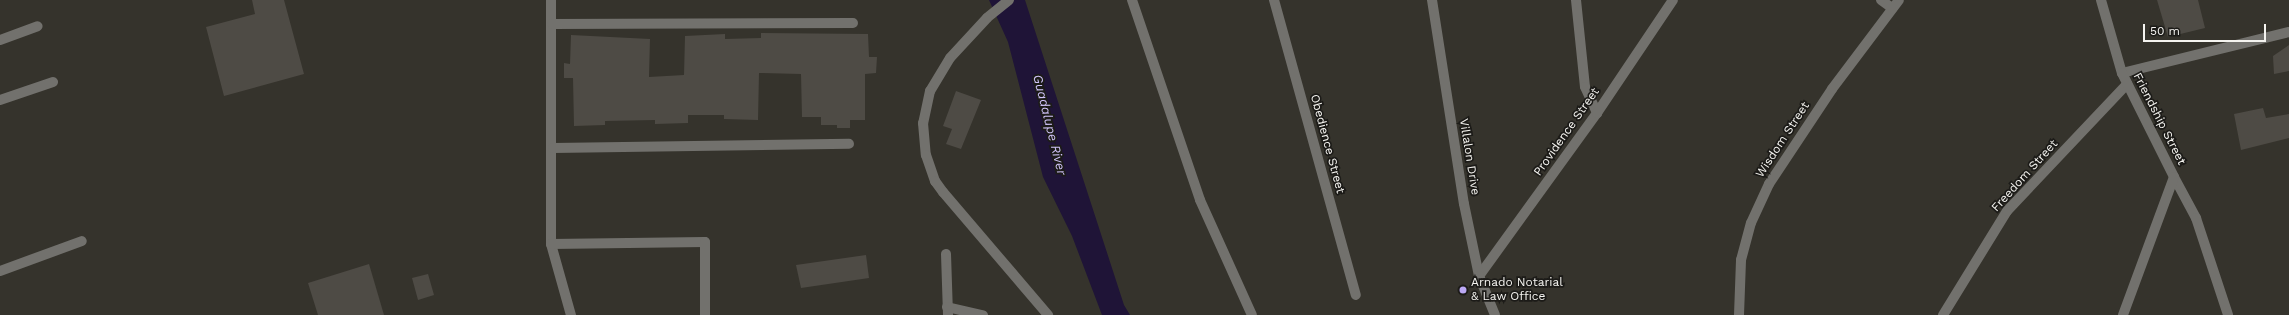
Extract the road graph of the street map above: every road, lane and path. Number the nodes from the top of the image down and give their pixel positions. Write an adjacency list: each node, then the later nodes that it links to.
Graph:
1 (552, 0): 12 (street)
2 (1008, 0): 34 (street)
3 (1132, 0): 35 (street)
4 (1274, 0): 29 (street, Obedience Street)
5 (1432, 0): 28 (street, Villalon Drive)
6 (1576, 0): 20 (street)
7 (1673, 0): 20 (street, Providence Street)
8 (1880, 0): 10 (street)
9 (2101, 0): 16 (street, Friendship Street)
10 (1895, 4): 37 (street, Wisdom Street)
11 (853, 23): 12 (street)
12 (552, 24): 22 (street)
13 (38, 26): 15 (street)
14 (2289, 32): 16 (street)
15 (0, 40)
16 (2122, 73): 18 (street, Friendship Street)
17 (53, 82): 19 (street)
18 (2127, 84): 23 (street, Friendship Street); 38 (street, Freedom Street)
19 (0, 100)
20 (1597, 113): 28 (street, Providence Street)
21 (849, 144): 22 (street)
22 (553, 148): 25 (street)
23 (2174, 177): 39 (street, Friendship Street); 40 (street)
24 (82, 240): 27 (street)
25 (551, 244): 31 (street); 32 (street)
26 (946, 254): 30 (street)
27 (0, 271)
28 (1479, 276): 36 (street, Villalon Drive)
29 (1356, 295)
30 (948, 311): 33 (street)
31 (571, 315)
32 (705, 315)
33 (983, 315)
34 (1048, 315)
35 (1252, 315)
36 (1495, 315)
37 (1738, 315)
38 (1943, 315)
39 (2124, 315)
40 (2228, 315)

